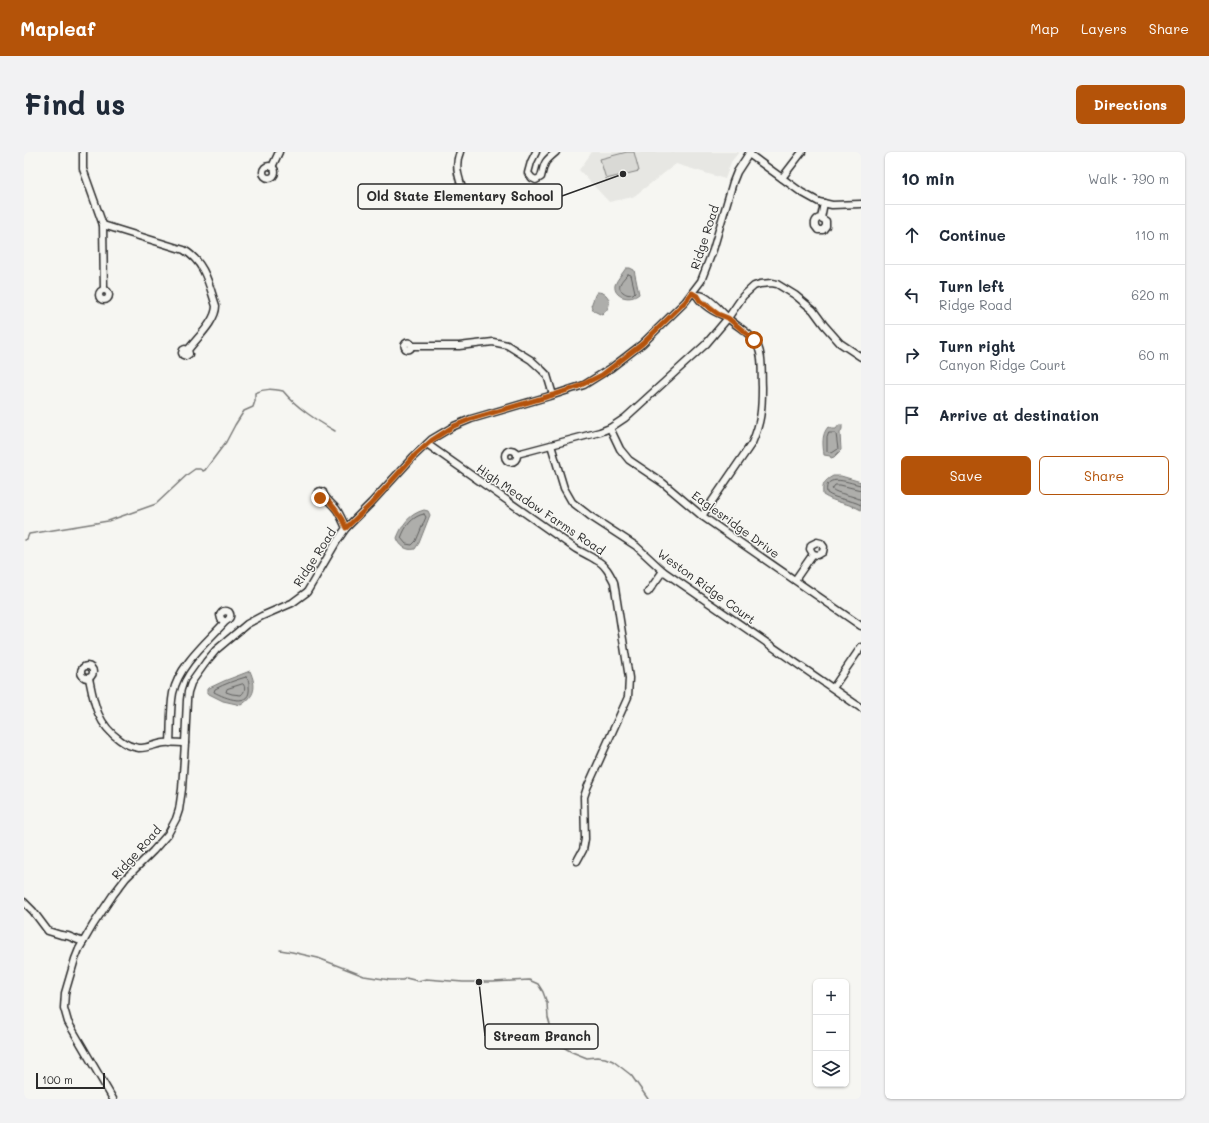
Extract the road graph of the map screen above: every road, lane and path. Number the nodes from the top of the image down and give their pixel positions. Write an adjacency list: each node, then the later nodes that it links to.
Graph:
1 (83, 152): 14 (street)
2 (279, 152): 8 (street)
3 (460, 152): 10 (street)
4 (536, 152): 5 (street)
5 (556, 152)
6 (802, 152): 9 (street)
7 (750, 153): 9 (street); 16 (street, Ridge Road)
8 (272, 167)
9 (782, 178): 11 (street)
10 (463, 191)
11 (824, 203): 12 (street); 13 (street)
12 (861, 204)
13 (822, 218)
14 (103, 226): 15 (street); 19 (street)
15 (104, 290)
16 (695, 294): 17 (street); 21 (street, Ridge Road)
17 (728, 318): 20 (street); 22 (street); 27 (street)
18 (412, 346): 21 (street)
19 (188, 350)
20 (861, 357)
21 (553, 395): 23 (street, Ridge Road)
22 (610, 428): 24 (street); 27 (street, Eaglesridge Drive)
23 (427, 444): 28 (street, Ridge Road); 41 (street, High Meadow Farms Road)
24 (551, 446): 25 (street); 30 (street, Weston Ridge Court)
25 (517, 454)
26 (323, 495): 28 (street)
27 (702, 516): 31 (street, Eaglesridge Drive)
28 (346, 528): 40 (street, Ridge Road)
29 (813, 554): 31 (street)
30 (663, 571): 32 (street); 37 (street, Weston Ridge Court)
31 (795, 580): 34 (street, Eaglesridge Drive)
32 (648, 592)
33 (225, 622): 39 (street)
34 (861, 626)
35 (861, 647): 37 (street)
36 (89, 678): 39 (street)
37 (833, 688): 38 (street, Weston Ridge Court)
38 (861, 708)
39 (170, 743): 40 (street)
40 (185, 743): 43 (street, Ridge Road)
41 (577, 861)
42 (24, 902): 43 (street)
43 (83, 942): 44 (street, Ridge Road)
44 (113, 1099)

